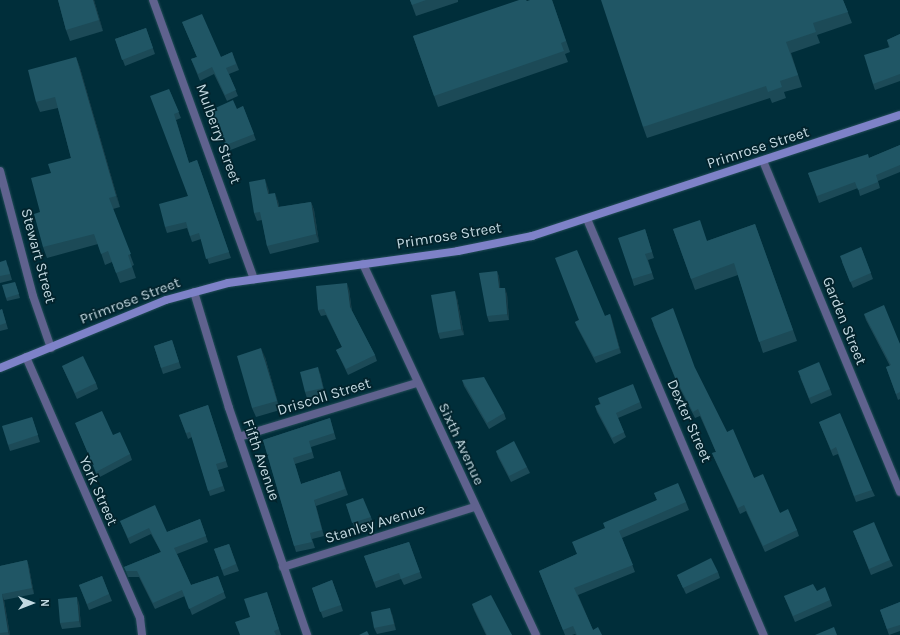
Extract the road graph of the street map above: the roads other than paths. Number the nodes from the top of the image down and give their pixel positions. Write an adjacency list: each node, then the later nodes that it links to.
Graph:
1 (154, 0): 7 (street, Mulberry Street)
2 (900, 115): 3 (main road, Primrose Street)
3 (763, 161): 5 (main road, Primrose Street); 14 (street, Garden Street)
4 (0, 171): 9 (street, Stewart Street)
5 (587, 219): 6 (main road, Primrose Street); 20 (street, Dexter Street)
6 (363, 264): 7 (main road, Primrose Street); 12 (street, Sixth Avenue)
7 (254, 279): 8 (main road, Primrose Street)
8 (194, 292): 9 (main road, Primrose Street); 13 (street, Fifth Avenue)
9 (51, 348): 10 (main road, Primrose Street)
10 (26, 358): 11 (main road, Primrose Street); 17 (street, York Street)
11 (0, 368)
12 (418, 383): 13 (street, Driscoll Street); 15 (street, Sixth Avenue)
13 (239, 437): 16 (street, Fifth Avenue)
14 (900, 492)
15 (474, 508): 16 (street, Stanley Avenue); 19 (street, Sixth Avenue)
16 (284, 567): 18 (street, Fifth Avenue)
17 (142, 635)
18 (307, 635)
19 (536, 635)
20 (764, 635)

